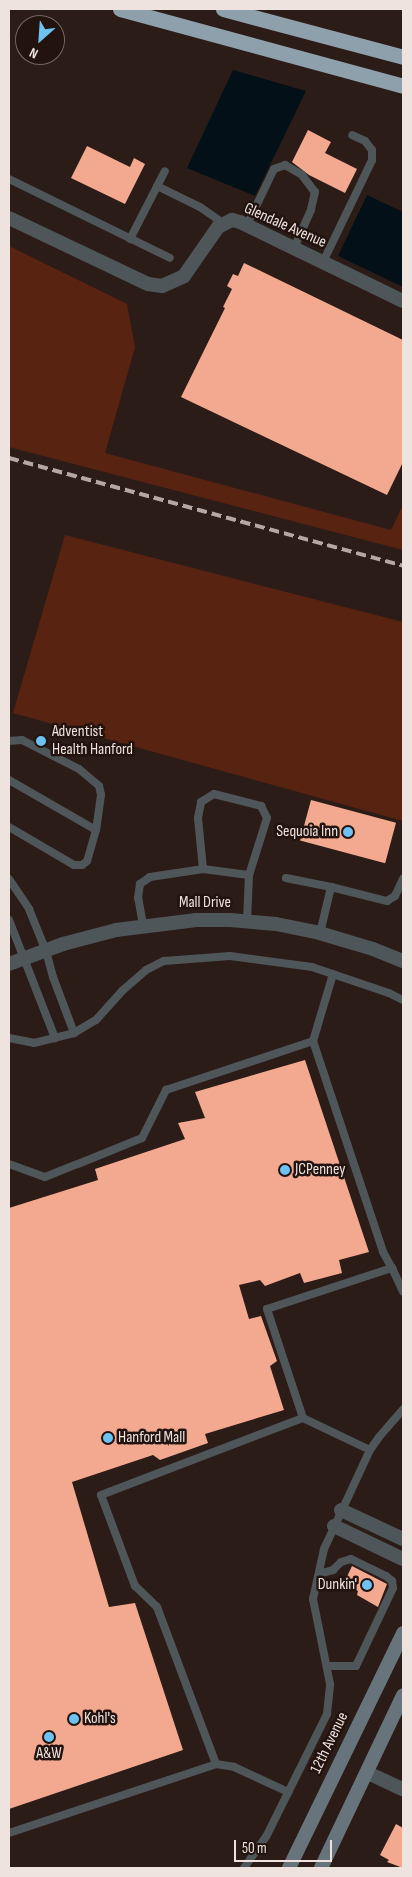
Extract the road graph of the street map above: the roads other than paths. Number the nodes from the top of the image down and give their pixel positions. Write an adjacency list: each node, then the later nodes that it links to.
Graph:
1 (120, 9): 4 (highway)
2 (224, 9): 3 (highway)
3 (403, 58)
4 (399, 86)
5 (352, 135): 15 (lane)
6 (165, 171): 8 (lane)
7 (9, 179): 12 (lane)
8 (157, 186): 10 (lane); 12 (lane)
9 (9, 218): 10 (street, Glendale Avenue)
10 (223, 223): 11 (street, Glendale Avenue)
11 (247, 225): 13 (street, Glendale Avenue); 13 (lane)
12 (130, 239): 14 (lane)
13 (294, 248): 15 (street, Glendale Avenue)
14 (170, 258)
15 (323, 262): 16 (street, Glendale Avenue)
16 (403, 301)
17 (9, 741): 20 (lane)
18 (9, 780): 20 (lane)
19 (9, 827): 20 (lane)
20 (96, 830)
21 (203, 869): 22 (lane); 22 (lane); 29 (lane)
22 (249, 875): 28 (lane)
23 (286, 878): 26 (lane)
24 (9, 879): 31 (lane)
25 (403, 879): 26 (lane)
26 (331, 887): 30 (lane)
27 (9, 920): 32 (lane)
28 (247, 921): 29 (street, Mall Drive); 30 (street, Mall Drive)
29 (143, 925): 31 (street, Mall Drive)
30 (320, 933): 33 (street, Mall Drive)
31 (46, 951): 32 (street, Mall Drive); 37 (lane)
32 (23, 960): 34 (street, Mall Drive); 39 (lane)
33 (403, 961)
34 (9, 964)
35 (333, 974): 36 (lane); 37 (lane); 40 (lane)
36 (403, 1000)
37 (74, 1033): 39 (lane)
38 (9, 1038): 39 (lane)
39 (55, 1038)
40 (313, 1041): 41 (lane); 42 (lane)
41 (9, 1164)
42 (392, 1268): 43 (lane); 45 (lane)
43 (403, 1292)
44 (403, 1410): 46 (lane)
45 (303, 1418): 46 (lane); 55 (lane)
46 (370, 1450): 47 (lane)
47 (342, 1510): 48 (lane); 49 (street)
48 (334, 1526): 50 (street); 51 (lane)
49 (403, 1540)
50 (403, 1559)
51 (319, 1574): 53 (lane); 53 (lane)
52 (403, 1633): 61 (main road, 12th Avenue)
53 (327, 1666): 58 (lane)
54 (403, 1695): 56 (main road)
55 (216, 1764): 58 (lane); 59 (lane)
56 (368, 1773): 57 (street); 62 (main road)
57 (403, 1790)
58 (288, 1792): 60 (lane)
59 (9, 1833)
60 (244, 1868)
61 (289, 1868)
62 (321, 1868)

